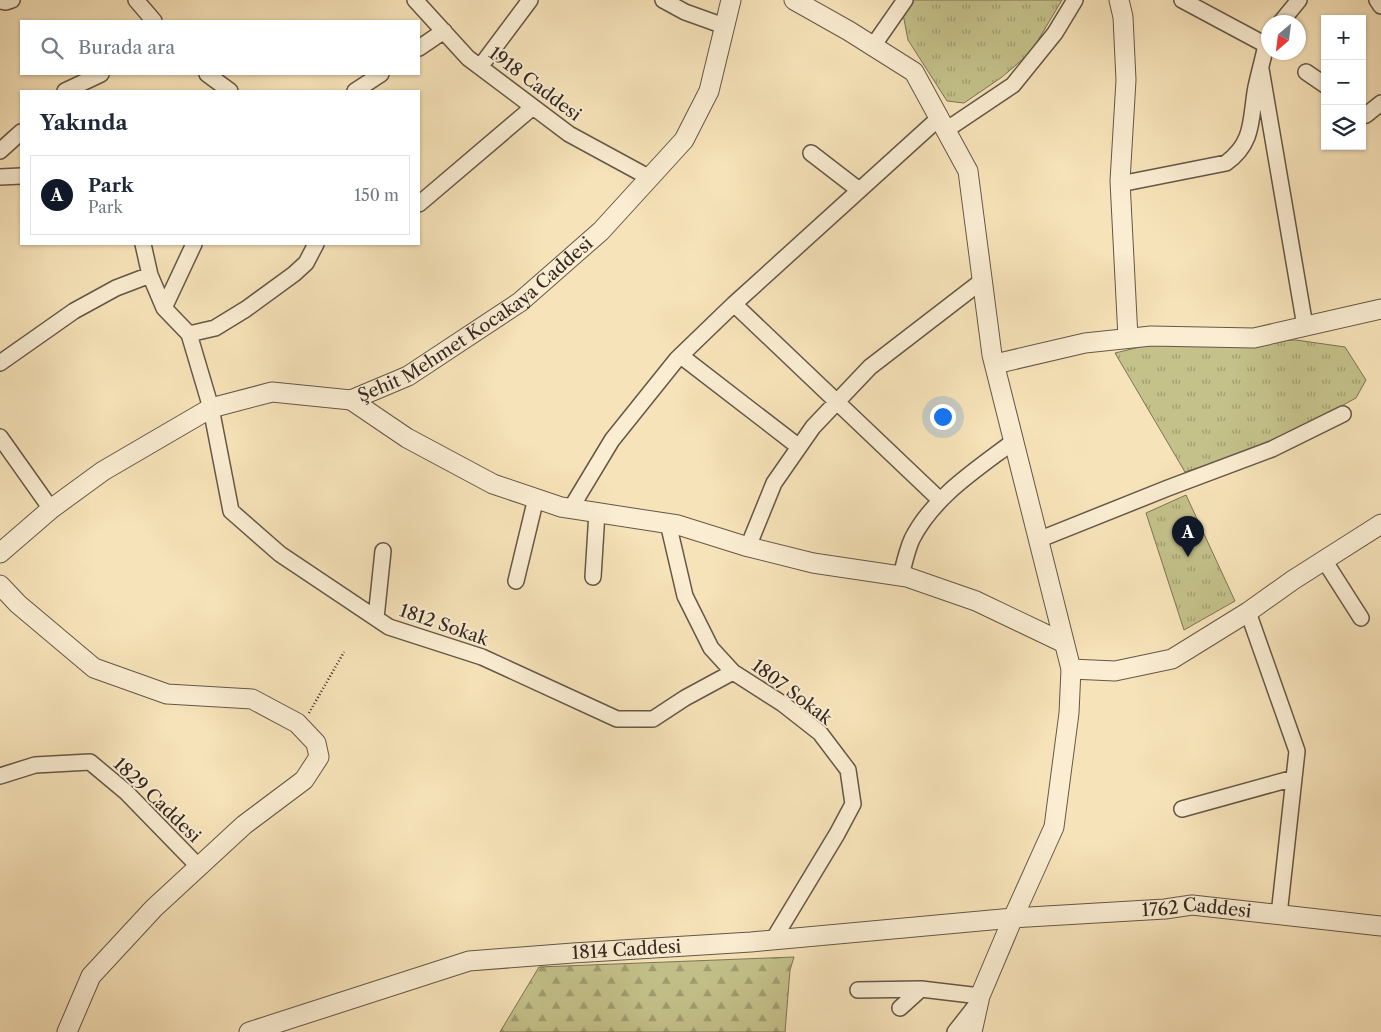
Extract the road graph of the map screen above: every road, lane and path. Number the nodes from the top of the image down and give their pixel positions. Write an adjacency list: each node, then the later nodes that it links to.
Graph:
1 (12, 0): 14 (street)
2 (136, 0): 17 (street)
3 (414, 0): 19 (street, 1918 Caddesi)
4 (530, 0): 24 (street)
5 (663, 0): 18 (street)
6 (731, 0): 18 (street, Şehit Mehmet Kocakaya Caddesi)
7 (794, 0): 21 (street)
8 (905, 0): 21 (street)
9 (1075, 0): 37 (street)
10 (1119, 0): 44 (street)
11 (1182, 0): 20 (street)
12 (1299, 0): 16 (street)
13 (1377, 0): 15 (street)
14 (0, 1)
15 (1381, 6)
16 (1287, 15)
17 (153, 20)
18 (724, 26): 43 (street, Şehit Mehmet Kocakaya Caddesi)
19 (444, 31): 22 (street); 24 (street, 1918 Caddesi)
20 (1261, 41)
21 (873, 46): 37 (street)
22 (420, 47)
23 (1263, 60): 25 (street)
24 (480, 67): 35 (street, 1918 Caddesi)
25 (1260, 69): 44 (street); 55 (street)
26 (1306, 72): 30 (street)
27 (99, 75): 31 (street)
28 (208, 75): 32 (street)
29 (379, 75): 33 (street)
30 (1321, 82)
31 (67, 90)
32 (229, 90)
33 (357, 90)
34 (1381, 103): 36 (street)
35 (533, 107): 43 (street, 1918 Caddesi); 46 (street)
36 (1366, 115)
37 (943, 124): 45 (street); 51 (street)
38 (20, 133): 39 (street)
39 (0, 151)
40 (811, 153): 45 (street)
41 (20, 176): 42 (street)
42 (0, 177)
43 (650, 178): 61 (street, Şehit Mehmet Kocakaya Caddesi)
44 (1120, 184): 57 (street)
45 (860, 190): 52 (street)
46 (420, 203)
47 (143, 245): 50 (street)
48 (194, 245): 53 (street)
49 (315, 245): 56 (street)
50 (150, 275): 53 (street); 59 (street)
51 (983, 280): 60 (street); 62 (street)
52 (734, 304): 58 (street); 62 (street)
53 (164, 308): 56 (street)
54 (1381, 309): 55 (street)
55 (1305, 326): 57 (street)
56 (189, 334): 63 (street, 1812 Sokak)
57 (1128, 338): 60 (street)
58 (681, 356): 67 (street); 70 (street)
59 (0, 363)
60 (995, 364): 66 (street)
61 (352, 400): 63 (street, Şehit Mehmet Kocakaya Caddesi); 68 (street)
62 (837, 402): 67 (street); 69 (street)
63 (211, 408): 71 (street, Şehit Mehmet Kocakaya Caddesi); 85 (street, 1812 Sokak)
64 (1342, 414): 75 (street)
65 (0, 437): 71 (street)
66 (1014, 441): 69 (street); 75 (street)
67 (799, 447): 76 (street)
68 (536, 498): 70 (street); 82 (street)
69 (940, 500): 80 (street)
70 (572, 508): 72 (street)
71 (51, 509): 78 (street, Şehit Mehmet Kocakaya Caddesi)
72 (597, 512): 73 (street); 81 (street)
73 (668, 523): 76 (street); 90 (street, 1807 Sokak)
74 (1381, 524): 79 (street)
75 (1038, 540): 87 (street)
76 (748, 547): 80 (street)
77 (383, 551): 85 (street)
78 (0, 553)
79 (1324, 560): 84 (street); 86 (street)
80 (901, 576): 87 (street)
81 (593, 577)
82 (516, 581)
83 (0, 585): 91 (street)
84 (1248, 612): 89 (street); 93 (street)
85 (376, 618): 90 (street, 1812 Sokak)
86 (1361, 618)
87 (1064, 643): 89 (street)
88 (344, 652): 91 (path)
89 (1071, 669): 97 (street)
90 (733, 672): 99 (street, 1807 Sokak)
91 (301, 727): 95 (street)
92 (0, 776): 95 (street, 1829 Caddesi)
93 (1294, 778): 94 (street); 96 (street)
94 (1182, 809)
95 (199, 867): 105 (street)
96 (1279, 915): 97 (street, 1762 Caddesi); 98 (street, 1762 Caddesi)
97 (1013, 918): 99 (street, 1814 Caddesi); 102 (street)
98 (1381, 926)
99 (773, 940): 106 (street, 1814 Caddesi)
100 (921, 989): 101 (street); 102 (street); 103 (street)
101 (858, 990)
102 (978, 1000): 104 (street)
103 (900, 1008)
104 (969, 1031)
105 (67, 1032)
106 (250, 1032)

